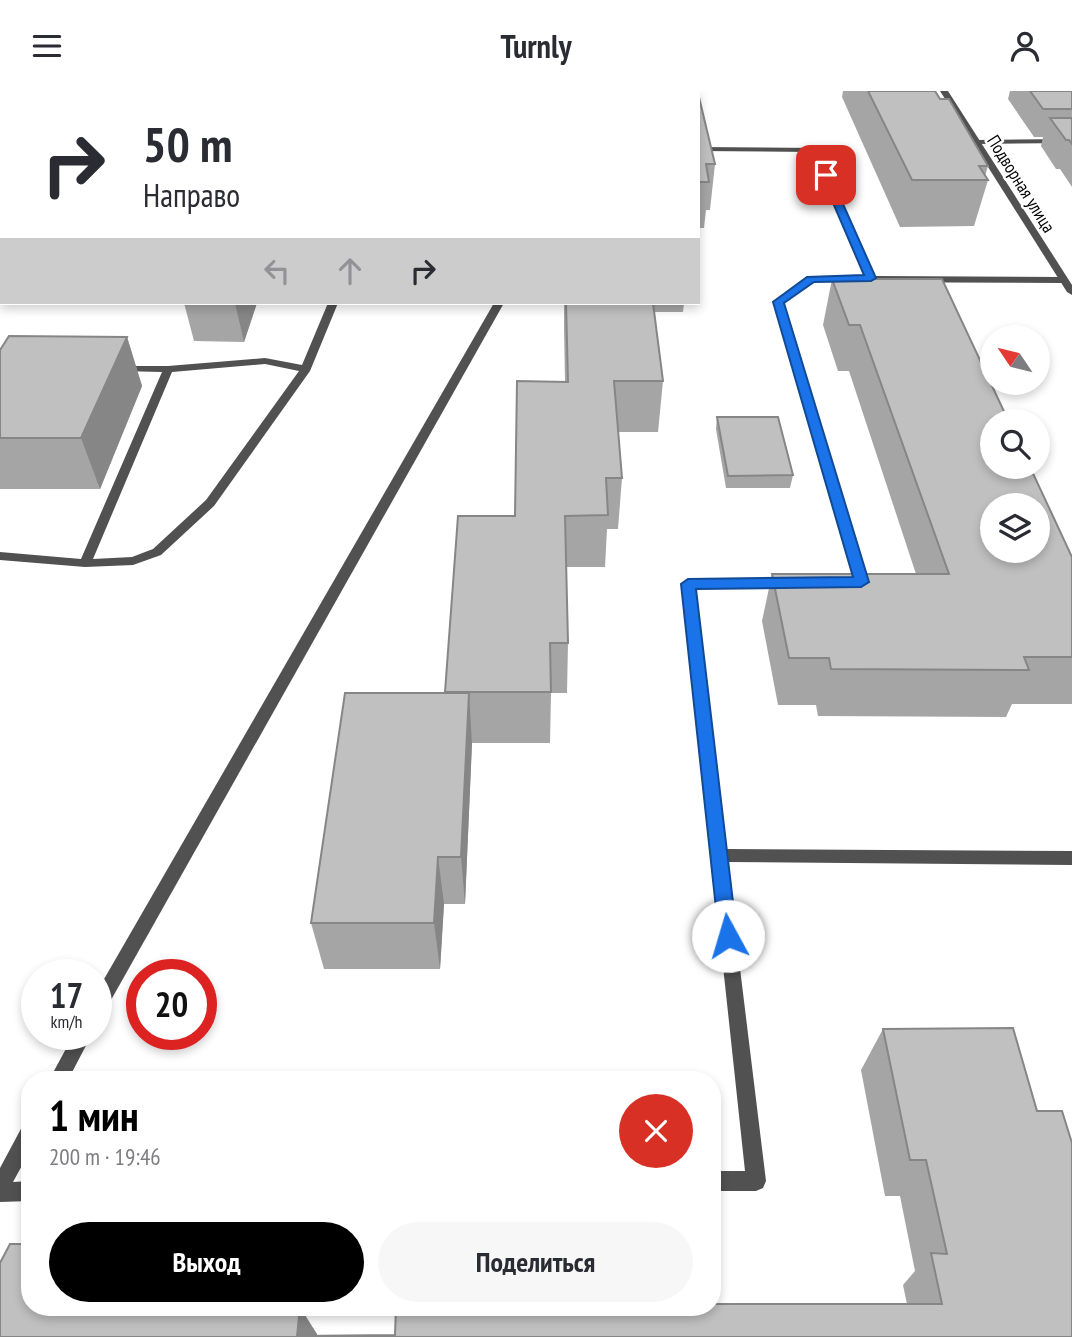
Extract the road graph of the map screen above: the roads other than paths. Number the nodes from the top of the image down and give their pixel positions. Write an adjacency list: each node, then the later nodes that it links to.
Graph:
1 (944, 91): 3 (street, Подворная улица)
2 (1072, 141): 3 (street)
3 (977, 142): 6 (street, Подворная улица)
4 (700, 149): 5 (street)
5 (871, 278): 6 (street); 16 (street)
6 (1063, 280): 7 (street, Подворная улица)
7 (1072, 292)
8 (332, 305): 12 (street)
9 (498, 305): 19 (street)
10 (114, 368): 11 (street)
11 (168, 369): 12 (street); 14 (street)
12 (306, 369): 14 (street)
13 (0, 556): 14 (street)
14 (85, 563)
15 (808, 582): 17 (street)
16 (835, 582)
17 (719, 855): 18 (street); 23 (street)
18 (1072, 858)
19 (112, 982)
20 (74, 1050): 21 (street)
21 (63, 1071)
22 (21, 1149): 24 (street)
23 (721, 1181)
24 (0, 1189): 25 (street)
25 (21, 1190)

